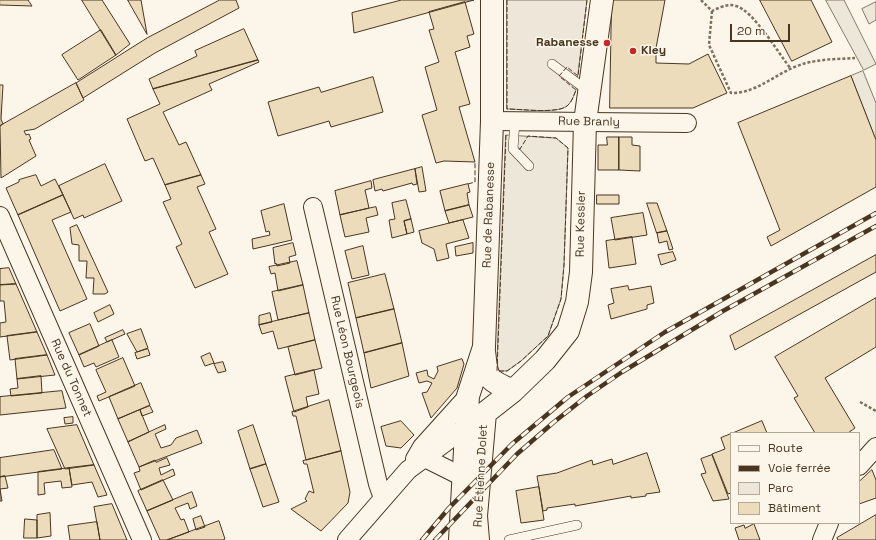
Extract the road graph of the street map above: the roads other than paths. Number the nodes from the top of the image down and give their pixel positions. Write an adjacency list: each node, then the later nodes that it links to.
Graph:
1 (492, 0): 5 (main road, Rue de Rabanesse)
2 (602, 0): 4 (main road, Rue Kessler)
3 (552, 64): 4 (lane)
4 (588, 91): 7 (main road, Rue Kessler)
5 (492, 121): 6 (street, Rue Branly); 12 (main road, Rue de Rabanesse)
6 (515, 121): 7 (street, Rue Branly); 9 (lane)
7 (585, 122): 8 (street, Rue Branly); 13 (main road, Rue Kessler)
8 (686, 122)
9 (529, 166)
10 (312, 207): 20 (street, Rue Léon Bourgeois)
11 (0, 216): 23 (street, Rue du Tonnet)
12 (484, 347): 13 (main road); 14 (main road, Rue de Rabanesse)
13 (513, 391): 14 (main road, Rue Kessler)
14 (471, 416): 16 (street); 18 (street); 19 (main road, Rue Étienne Dolet); 26 (main road, Rue Étienne Dolet)
15 (876, 447): 17 (street)
16 (425, 458): 18 (street); 19 (street)
17 (860, 465)
18 (408, 470): 20 (street)
19 (463, 477): 25 (main road, Rue Étienne Dolet)
20 (383, 498): 24 (street)
21 (829, 524): 28 (street)
22 (577, 525): 27 (lane)
23 (142, 540)
24 (347, 540)
25 (460, 540)
26 (478, 540)
27 (510, 540)
28 (822, 540)

